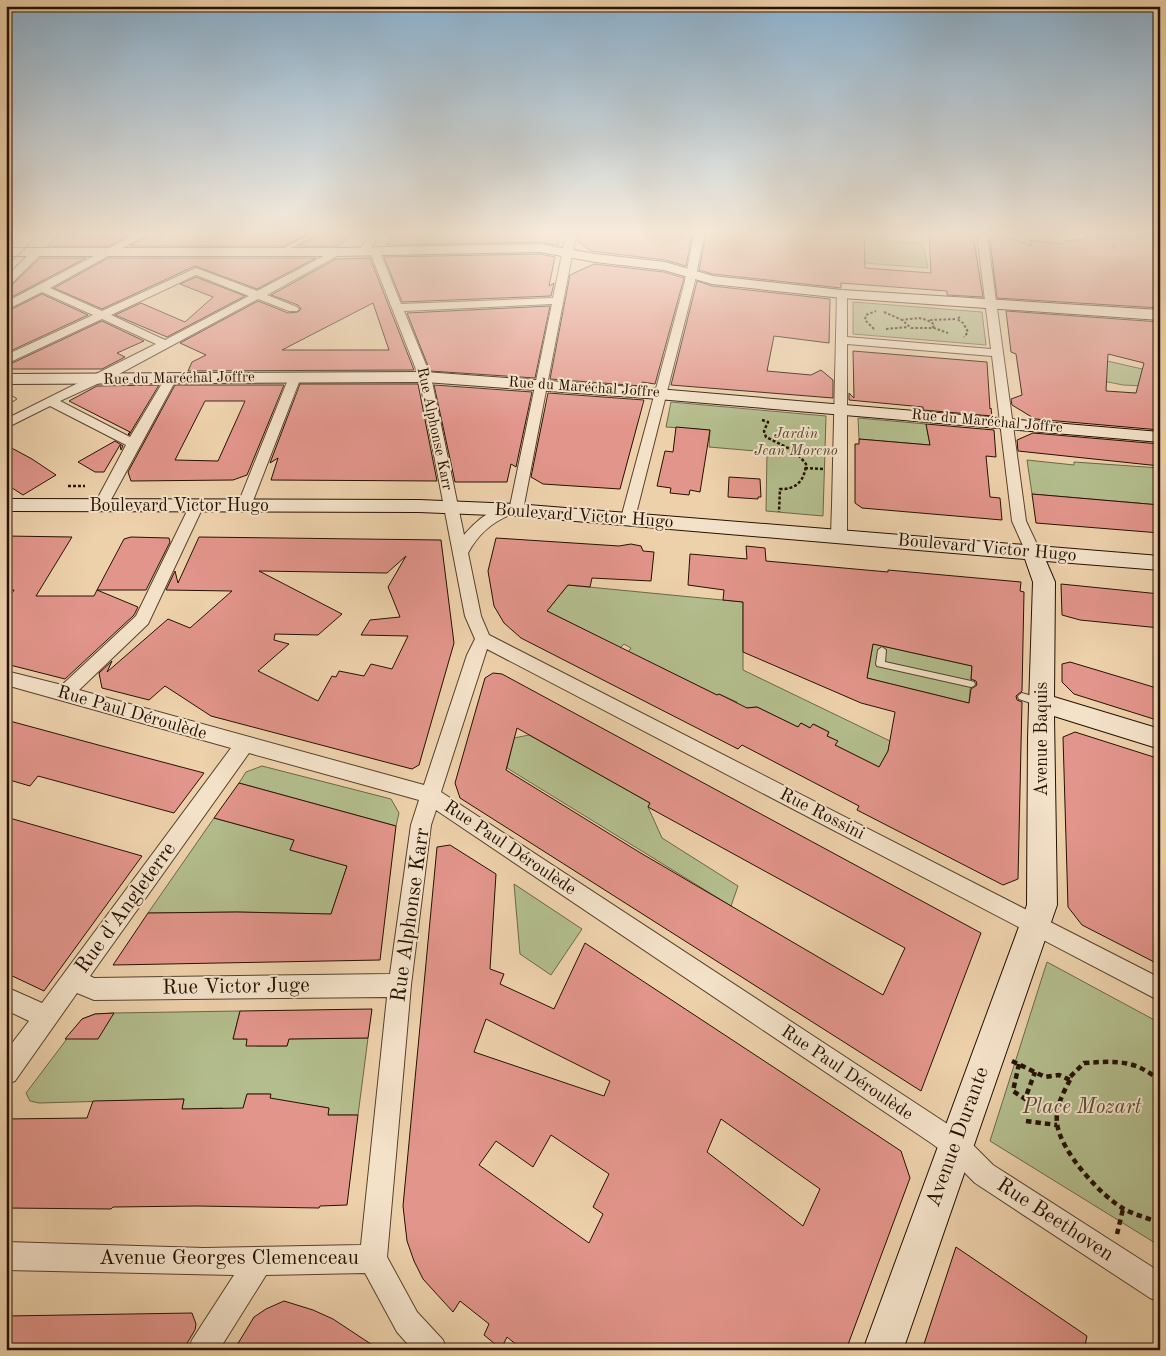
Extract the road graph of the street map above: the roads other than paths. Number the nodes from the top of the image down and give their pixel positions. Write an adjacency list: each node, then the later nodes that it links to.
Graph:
1 (23, 298): 13 (street)
2 (64, 298): 16 (street)
3 (137, 298): 16 (street)
4 (250, 298): 19 (street)
5 (268, 298): 15 (street)
6 (392, 298): 14 (street, Rue Alphonse Karr)
7 (685, 298): 28 (street)
8 (842, 298): 18 (street)
9 (900, 298): 12 (main road)
10 (991, 298): 12 (street)
11 (556, 301): 14 (street); 27 (street)
12 (992, 305): 17 (main road); 20 (street)
13 (6, 307)
14 (396, 308): 23 (street, Rue Alphonse Karr)
15 (294, 309)
16 (101, 315): 19 (street); 21 (street)
17 (1160, 315)
18 (841, 340): 20 (street); 32 (street)
19 (165, 344): 26 (street)
20 (998, 353): 34 (street)
21 (6, 360)
22 (295, 377): 23 (main road, Rue du Maréchal Joffre); 24 (main road, Rue du Maréchal Joffre); 38 (street)
23 (425, 377): 27 (main road, Rue du Maréchal Joffre); 41 (street, Rue Alphonse Karr)
24 (171, 378): 26 (main road, Rue du Maréchal Joffre); 36 (street)
25 (6, 379): 26 (main road, Rue du Maréchal Joffre)
26 (92, 380): 31 (street)
27 (540, 385): 28 (main road, Rue du Maréchal Joffre); 42 (street)
28 (661, 394): 32 (main road, Rue du Maréchal Joffre); 43 (street)
29 (6, 395): 30 (lane)
30 (13, 399)
31 (50, 402): 33 (street); 36 (street)
32 (841, 410): 34 (main road, Rue du Maréchal Joffre); 44 (street)
33 (6, 424)
34 (1006, 424): 35 (main road, Rue du Maréchal Joffre); 46 (street)
35 (1160, 437)
36 (133, 444): 39 (street)
37 (11, 503): 39 (main road, Boulevard Victor Hugo)
38 (244, 506): 40 (main road, Boulevard Victor Hugo); 41 (main road, Boulevard Victor Hugo)
39 (100, 507): 40 (main road, Boulevard Victor Hugo)
40 (196, 507): 52 (street)
41 (451, 508): 42 (main road, Boulevard Victor Hugo); 45 (street, Rue Alphonse Karr)
42 (512, 510): 43 (main road, Boulevard Victor Hugo); 45 (street)
43 (628, 518): 44 (main road, Boulevard Victor Hugo)
44 (839, 535): 46 (main road, Boulevard Victor Hugo)
45 (460, 553): 48 (street, Rue Alphonse Karr)
46 (1033, 553): 47 (main road, Boulevard Victor Hugo); 53 (main road, Avenue Baquis)
47 (1160, 562)
48 (483, 639): 56 (street, Rue Alphonse Karr); 57 (street, Rue Rossini)
49 (882, 650): 51 (lane)
50 (6, 678): 52 (street, Rue Paul Déroulède)
51 (971, 684)
52 (65, 693): 55 (street, Rue Paul Déroulède)
53 (1032, 700): 54 (main road); 57 (main road, Avenue Baquis)
54 (1160, 739)
55 (245, 744): 56 (street, Rue Paul Déroulède); 58 (street, Rue d'Angleterre)
56 (430, 795): 59 (street, Rue Alphonse Karr); 64 (street, Rue Paul Déroulède)
57 (1035, 924): 60 (street, Rue Rossini); 64 (main road, Avenue Durante)
58 (73, 980): 59 (street, Rue Victor Juge); 62 (street, Rue d'Angleterre)
59 (400, 986): 66 (street, Rue Alphonse Karr)
60 (1160, 990)
61 (6, 998): 62 (street)
62 (46, 1017): 63 (street, Rue d'Angleterre)
63 (6, 1072)
64 (956, 1145): 68 (street, Rue Beethoven); 71 (main road, Avenue Durante)
65 (6, 1256): 67 (street, Avenue Georges Clemenceau)
66 (373, 1259): 67 (street, Avenue Georges Clemenceau); 70 (street, Avenue Georges Clemenceau)
67 (259, 1261): 69 (street)
68 (1160, 1288)
69 (202, 1350)
70 (432, 1350)
71 (883, 1350)

